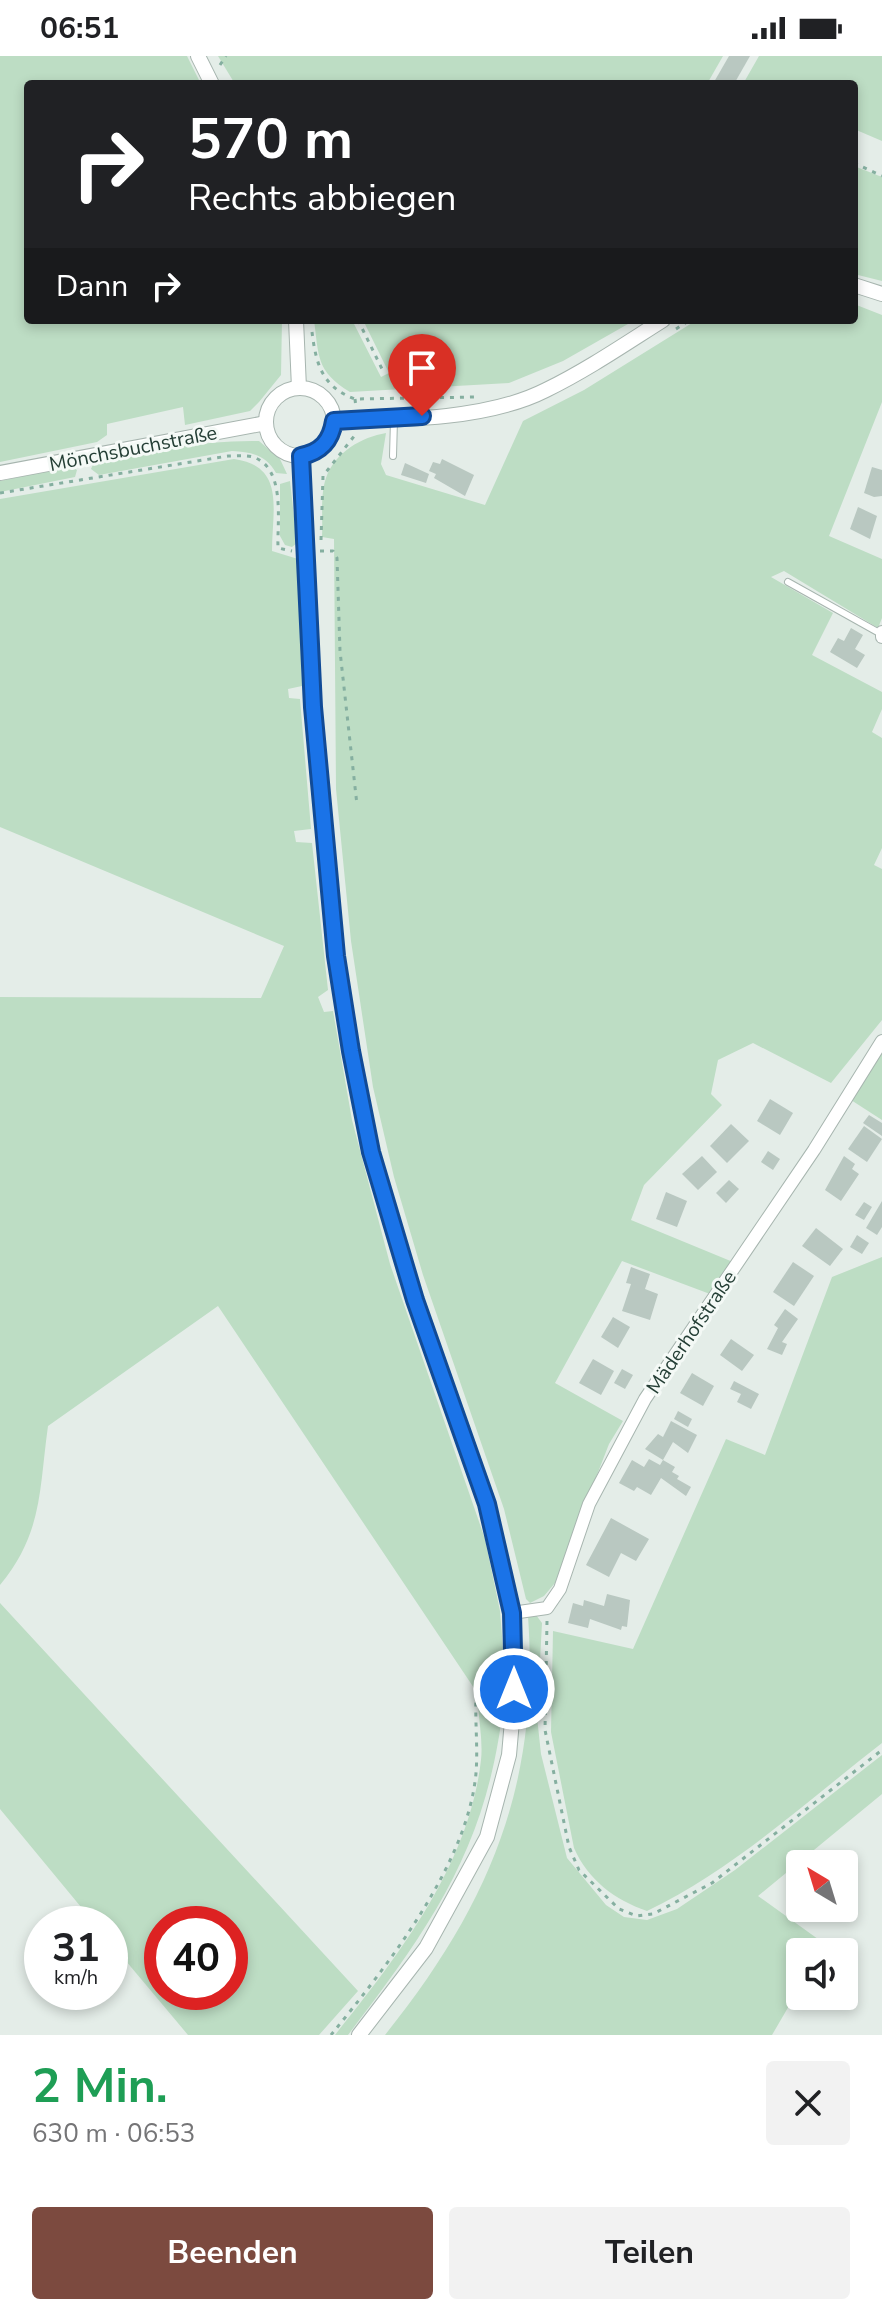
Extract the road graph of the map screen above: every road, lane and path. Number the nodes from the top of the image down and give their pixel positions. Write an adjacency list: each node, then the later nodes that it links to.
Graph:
1 (198, 56): 2 (street)
2 (210, 80)
3 (858, 165): 4 (path)
4 (882, 176)
5 (858, 286): 6 (street)
6 (882, 294)
7 (296, 324): 12 (street)
8 (311, 324): 13 (path)
9 (360, 324): 11 (path)
10 (656, 324): 13 (street)
11 (384, 373)
12 (299, 388): 15 (street); 16 (street)
13 (495, 406): 14 (street)
14 (394, 419): 15 (street); 19 (lane)
15 (334, 421): 18 (street)
16 (266, 423): 18 (street); 20 (street, Mönchsbuchstraße)
17 (355, 434): 21 (path)
18 (301, 456): 23 (street)
19 (393, 456)
20 (0, 473)
21 (323, 476)
22 (0, 493): 23 (path)
23 (314, 552): 26 (path); 29 (street)
24 (788, 582): 25 (lane)
25 (882, 634)
26 (357, 805)
27 (882, 1041): 28 (street, Mäderhofstraße)
28 (547, 1608): 29 (street); 31 (path)
29 (512, 1613): 30 (street)
30 (514, 1689): 32 (path); 33 (street)
31 (882, 1750)
32 (331, 2035)
33 (359, 2035)

